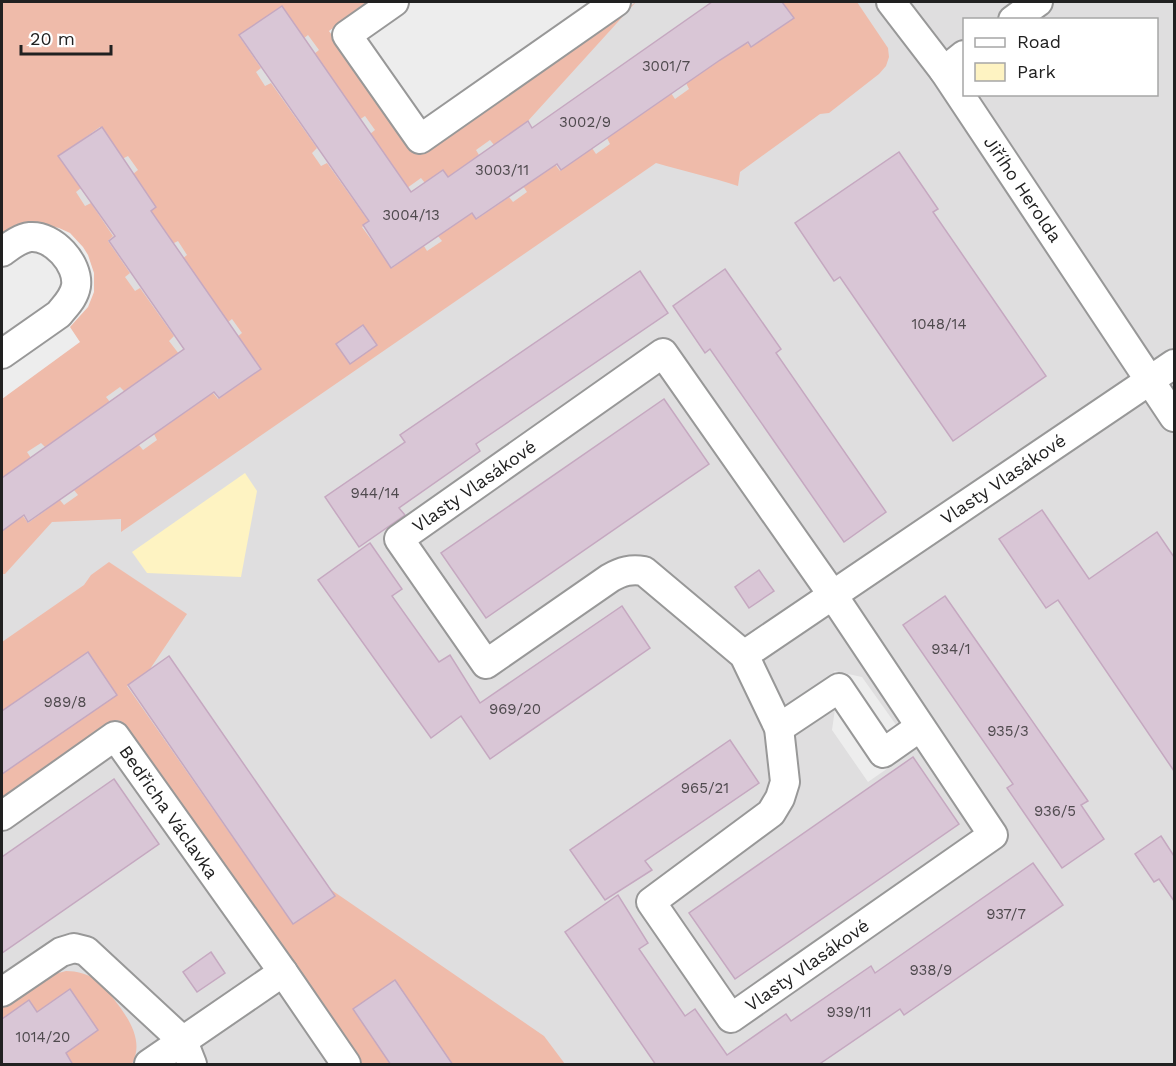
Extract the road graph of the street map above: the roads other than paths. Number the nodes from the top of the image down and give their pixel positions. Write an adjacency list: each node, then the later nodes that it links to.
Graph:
1 (394, 2): 2 (street)
2 (616, 2)
3 (891, 2): 6 (street, Jiřího Herolda)
4 (1038, 2): 5 (street)
5 (1016, 18)
6 (954, 63): 7 (street, Jiřího Herolda)
7 (963, 78)
8 (974, 96): 12 (street, Jiřího Herolda)
9 (2, 252): 10 (street)
10 (2, 354)
11 (1174, 363): 12 (street, Vlasty Vlasákové)
12 (1150, 380): 13 (street, Jiřího Herolda); 14 (street, Vlasty Vlasákové)
13 (1174, 417)
14 (832, 594): 15 (street, Vlasty Vlasákové); 15 (street, Vlasty Vlasákové); 16 (street, Vlasty Vlasákové)
15 (744, 655): 17 (street, Vlasty Vlasákové)
16 (920, 727): 17 (street); 17 (street, Vlasty Vlasákové)
17 (779, 728)
18 (2, 816): 19 (street, Bedřicha Václavka)
19 (283, 972): 21 (street); 23 (street, Bedřicha Václavka)
20 (2, 992): 21 (street)
21 (188, 1053): 22 (street)
22 (149, 1065)
23 (346, 1065)

